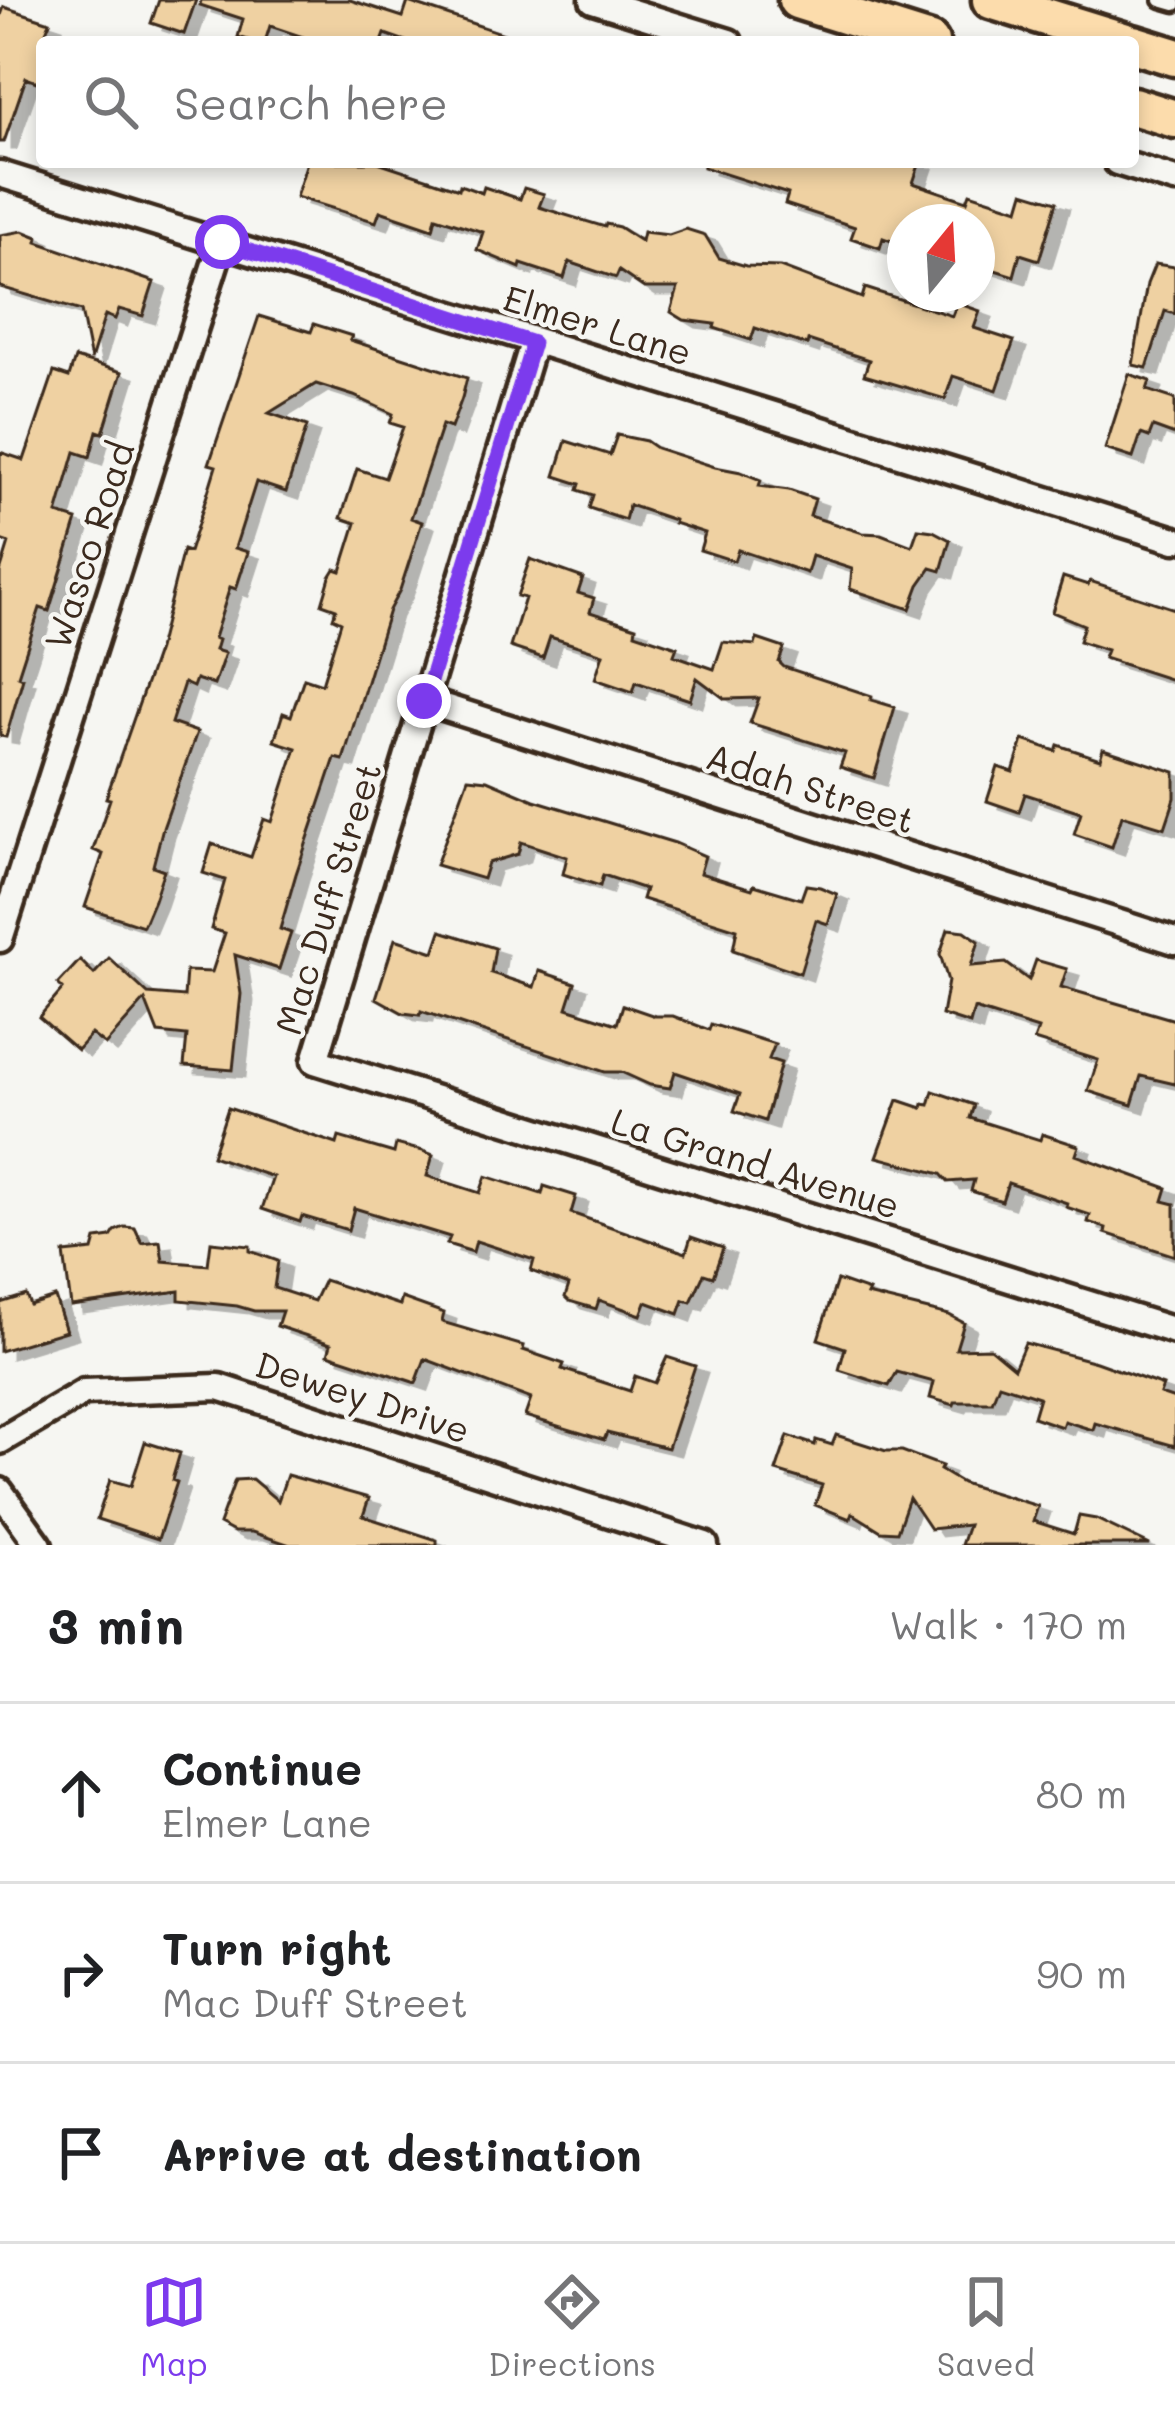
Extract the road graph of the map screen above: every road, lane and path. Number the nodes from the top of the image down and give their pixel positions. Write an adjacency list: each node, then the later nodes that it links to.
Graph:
1 (593, 0): 6 (street)
2 (797, 0): 7 (main road)
3 (991, 0): 8 (main road)
4 (1162, 0): 5 (lane)
5 (1175, 4)
6 (710, 36)
7 (911, 36)
8 (1108, 36)
9 (1139, 46): 10 (main road)
10 (1175, 57)
11 (1139, 108): 12 (main road)
12 (1175, 119)
13 (1136, 168): 15 (street)
14 (0, 174): 16 (street, Elmer Lane)
15 (1175, 180)
16 (222, 242): 17 (street, Elmer Lane); 20 (street, Wasco Road)
17 (533, 343): 18 (street, Elmer Lane); 19 (street, Mac Duff Street)
18 (1175, 540)
19 (424, 701): 21 (street, Adah Street); 22 (street, Mac Duff Street)
20 (0, 939)
21 (1175, 941)
22 (315, 1061): 23 (street, La Grand Avenue)
23 (1175, 1331)
24 (0, 1441): 27 (street, Dewey Drive)
25 (0, 1491): 26 (street)
26 (38, 1545)
27 (704, 1545)

